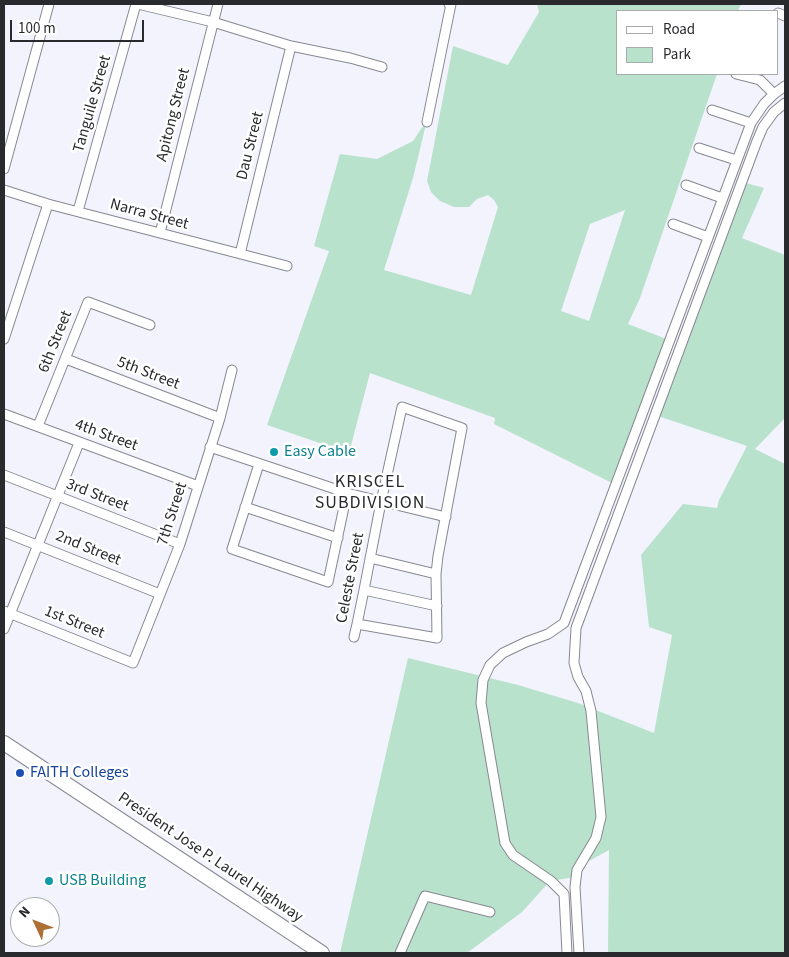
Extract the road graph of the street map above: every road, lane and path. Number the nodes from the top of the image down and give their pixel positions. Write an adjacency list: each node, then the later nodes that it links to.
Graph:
1 (49, 4): 17 (street)
2 (137, 4): 5 (street); 22 (street, Tanguile Street)
3 (218, 4): 5 (street, Apitong Street)
4 (449, 4): 13 (street)
5 (213, 22): 6 (street); 24 (street, Apitong Street)
6 (291, 46): 7 (street); 26 (street, Dau Street)
7 (382, 67)
8 (751, 76): 10 (street)
9 (785, 86): 10 (street)
10 (774, 94): 14 (street)
11 (785, 103): 31 (street)
12 (712, 110): 14 (street)
13 (427, 122)
14 (751, 123): 16 (street)
15 (699, 148): 16 (street)
16 (736, 160): 20 (street)
17 (4, 169)
18 (686, 185): 20 (street)
19 (4, 190): 21 (street, Narra Street)
20 (722, 198): 25 (street)
21 (48, 204): 22 (street, Narra Street); 29 (street)
22 (78, 211): 24 (street, Narra Street)
23 (673, 224): 25 (street)
24 (160, 233): 26 (street, Narra Street)
25 (708, 237): 30 (street)
26 (240, 254): 27 (street, Narra Street)
27 (287, 266)
28 (150, 325): 32 (street, 6th Street)
29 (4, 339)
30 (664, 354): 31 (street); 57 (street)
31 (676, 358): 60 (street)
32 (66, 359): 35 (street, 5th Street); 36 (street, 6th Street)
33 (232, 370): 35 (street, 7th Street)
34 (4, 414): 36 (street, 4th Street)
35 (220, 418): 38 (street, 7th Street)
36 (38, 426): 37 (street, 4th Street)
37 (79, 443): 41 (street, 4th Street); 43 (street)
38 (210, 447): 39 (street); 41 (street, 7th Street)
39 (259, 464): 42 (street); 45 (street)
40 (4, 476): 43 (street, 3rd Street)
41 (198, 486): 49 (street, 7th Street)
42 (347, 493): 44 (street); 48 (street)
43 (58, 496): 49 (street, 3rd Street); 50 (street)
44 (381, 502): 46 (street); 46 (street, Celeste Street); 51 (street, Celeste Street)
45 (245, 507): 48 (street); 48 (street)
46 (446, 517): 52 (street)
47 (4, 532): 50 (street, 2nd Street)
48 (338, 538)
49 (180, 544): 54 (street, 7th Street)
50 (38, 545): 54 (street, 2nd Street); 56 (street)
51 (370, 558): 52 (street); 53 (street, Celeste Street)
52 (436, 574): 55 (street)
53 (364, 590): 55 (street); 58 (street, Celeste Street)
54 (160, 594): 62 (street, 7th Street)
55 (437, 606): 58 (street)
56 (7, 612): 59 (street); 62 (street, 1st Street)
57 (564, 623): 60 (street); 65 (street)
58 (357, 624): 61 (street, Celeste Street)
59 (4, 628)
60 (576, 628): 64 (street)
61 (354, 637)
62 (133, 663)
63 (4, 742): 67 (highway, President Jose P. Laurel Highway)
64 (576, 893): 65 (street); 70 (street)
65 (564, 894): 69 (street)
66 (490, 912): 68 (street)
67 (322, 953)
68 (400, 953)
69 (567, 953)
70 (579, 953)

